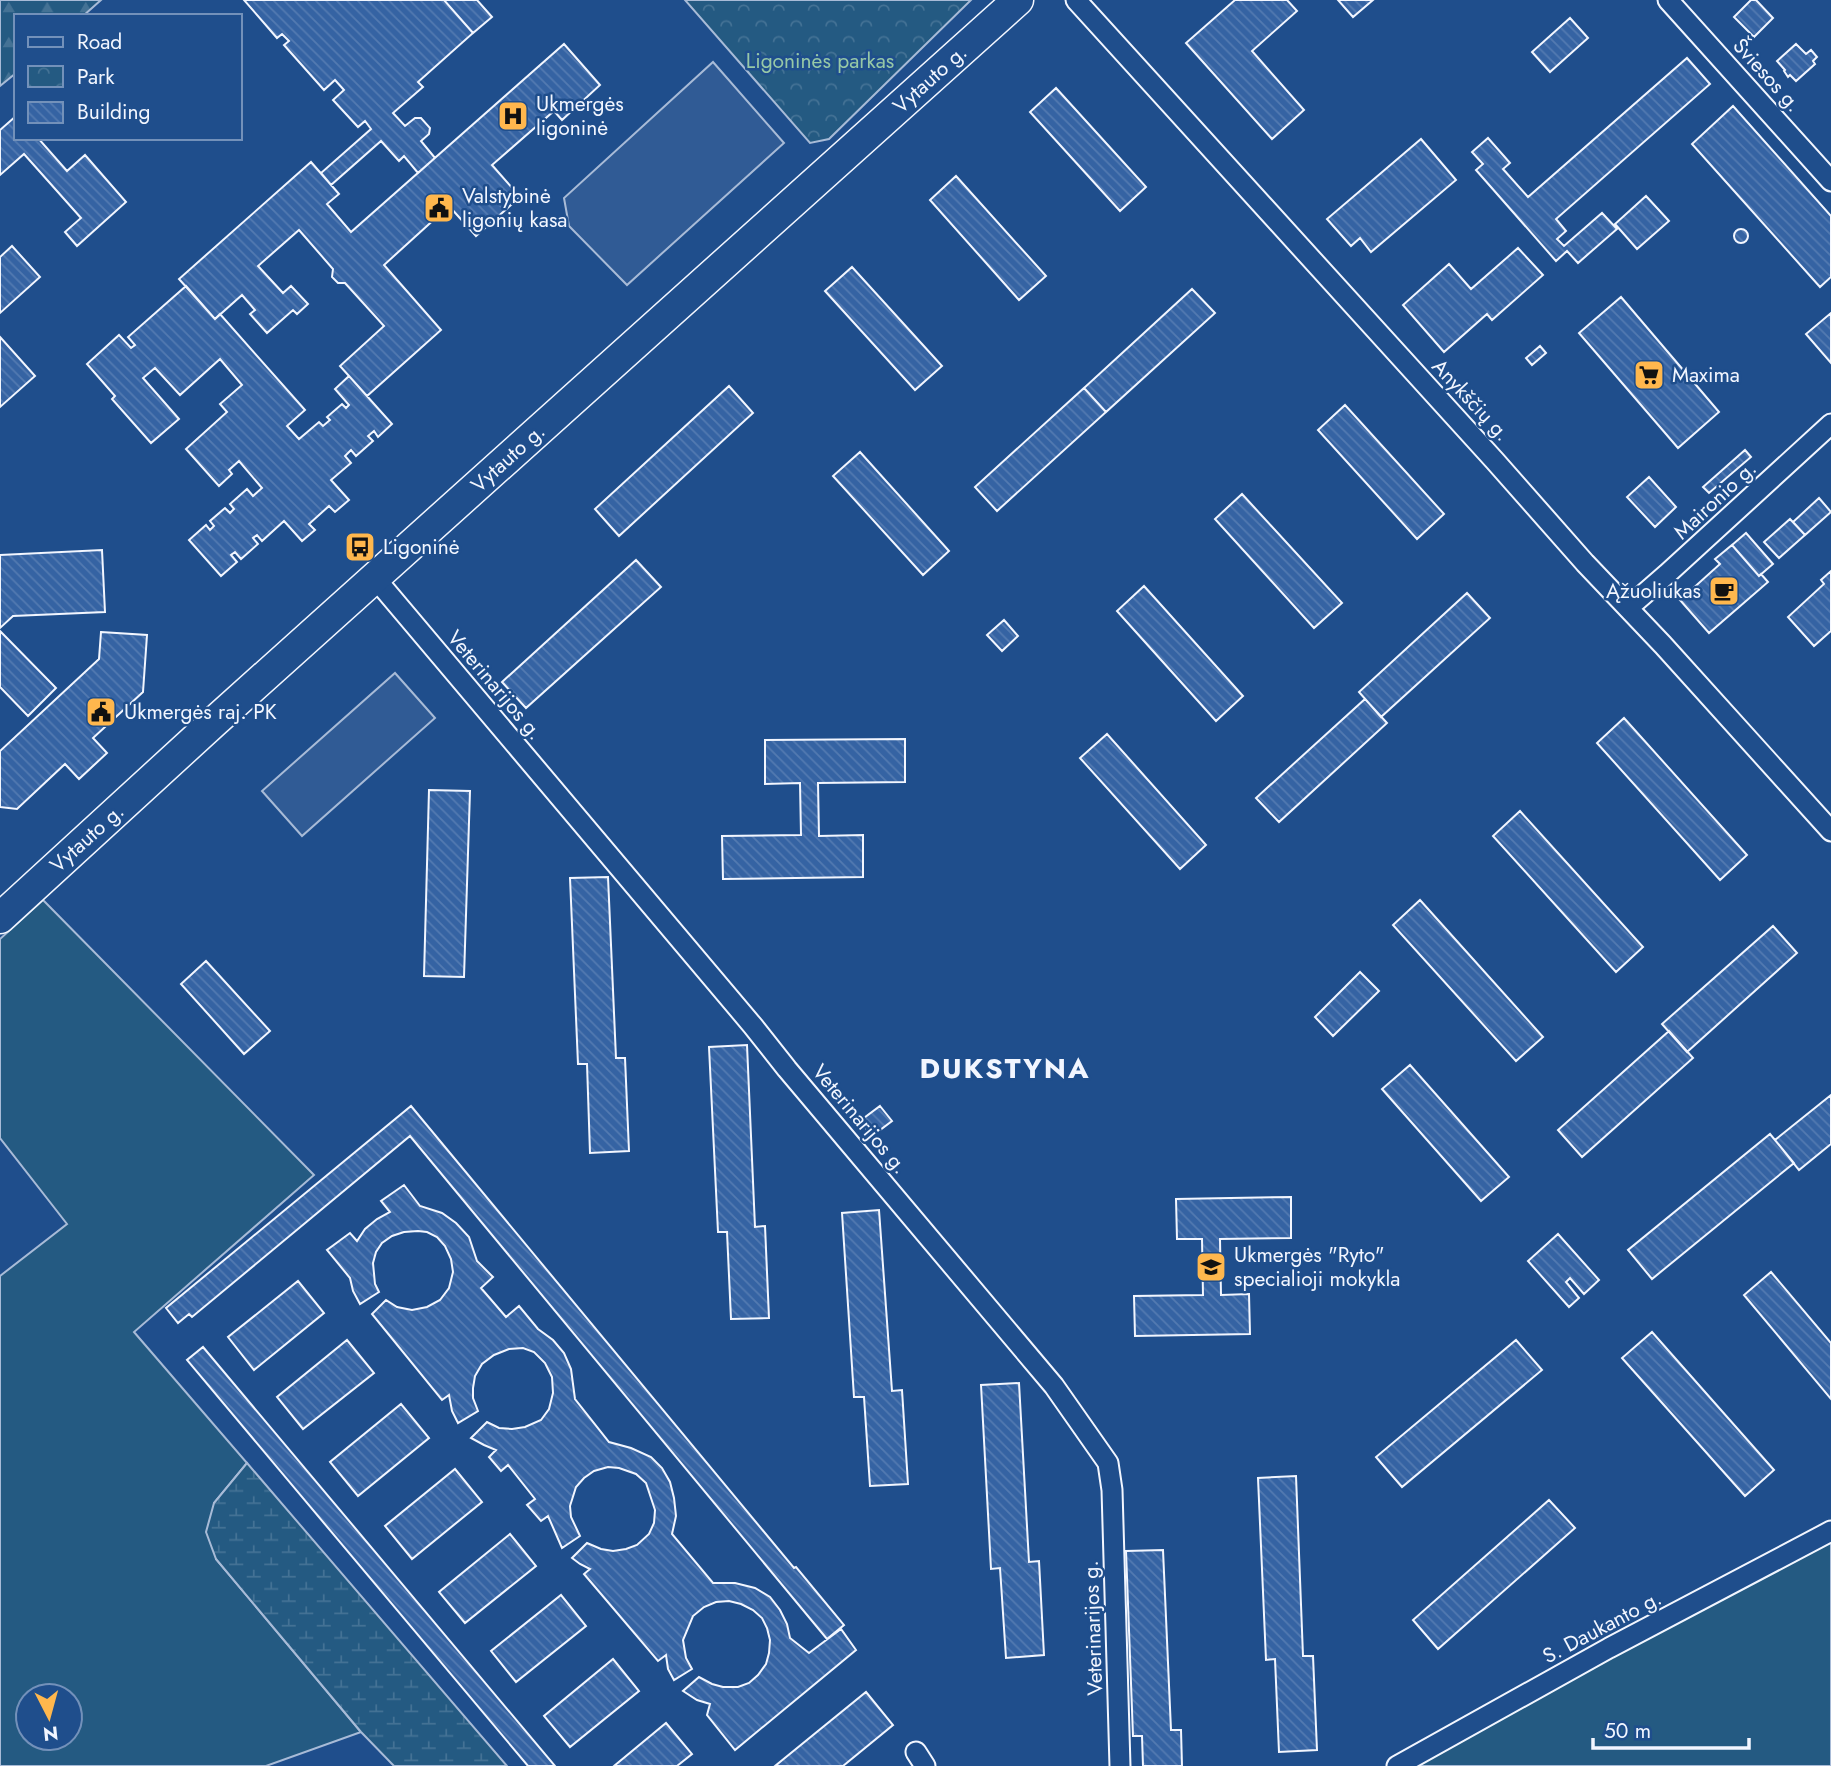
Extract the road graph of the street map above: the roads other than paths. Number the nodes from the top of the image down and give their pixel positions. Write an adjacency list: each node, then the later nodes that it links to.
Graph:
1 (1018, 0): 6 (main road, Vytauto g.)
2 (1076, 0): 7 (street, Anykščių g.)
3 (1668, 0): 4 (street, Šviesos g.)
4 (1831, 181)
5 (1831, 424): 7 (street, Maironio g.)
6 (375, 578): 9 (main road, Vytauto g.); 11 (street, Veterinarijos g.)
7 (1628, 608): 8 (street, Anykščių g.)
8 (1831, 831)
9 (0, 918)
10 (1831, 1531): 12 (street, S. Daukanto g.)
11 (1120, 1766)
12 (1397, 1766)

